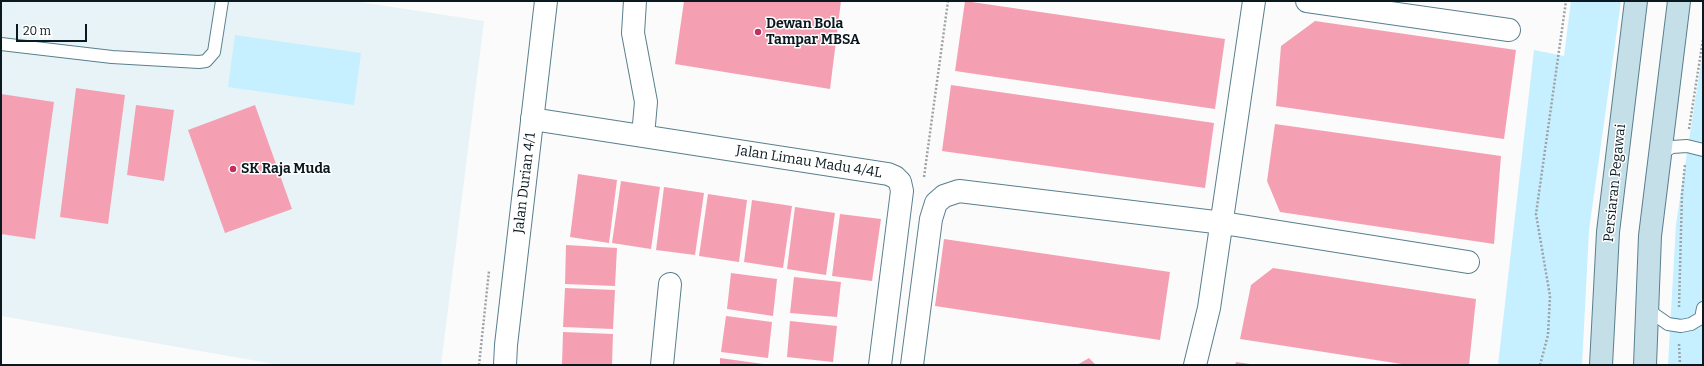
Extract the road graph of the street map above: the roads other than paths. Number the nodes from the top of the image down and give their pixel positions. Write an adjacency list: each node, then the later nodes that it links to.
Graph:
1 (222, 1): 9 (lane)
2 (546, 1): 10 (street, Jalan Durian 4/1)
3 (1254, 1): 14 (street)
4 (1306, 1): 8 (street)
5 (1636, 1): 24 (main road, Persiaran Pegawai)
6 (1679, 1): 13 (main road)
7 (631, 2): 11 (street)
8 (1509, 30)
9 (1, 44)
10 (532, 119): 11 (street, Jalan Limau Madu 4/4L); 19 (street, Jalan Durian 4/1)
11 (643, 136): 21 (street, Jalan Limau Madu 4/4L)
12 (1703, 150): 13 (lane)
13 (1660, 158): 18 (main road)
14 (1223, 223): 15 (street); 22 (street); 23 (street)
15 (1468, 262)
16 (670, 284): 20 (street)
17 (1703, 308): 18 (lane)
18 (1648, 310): 25 (main road)
19 (505, 365)
20 (662, 365)
21 (880, 365)
22 (912, 365)
23 (1195, 365)
24 (1601, 365)
25 (1645, 365)

